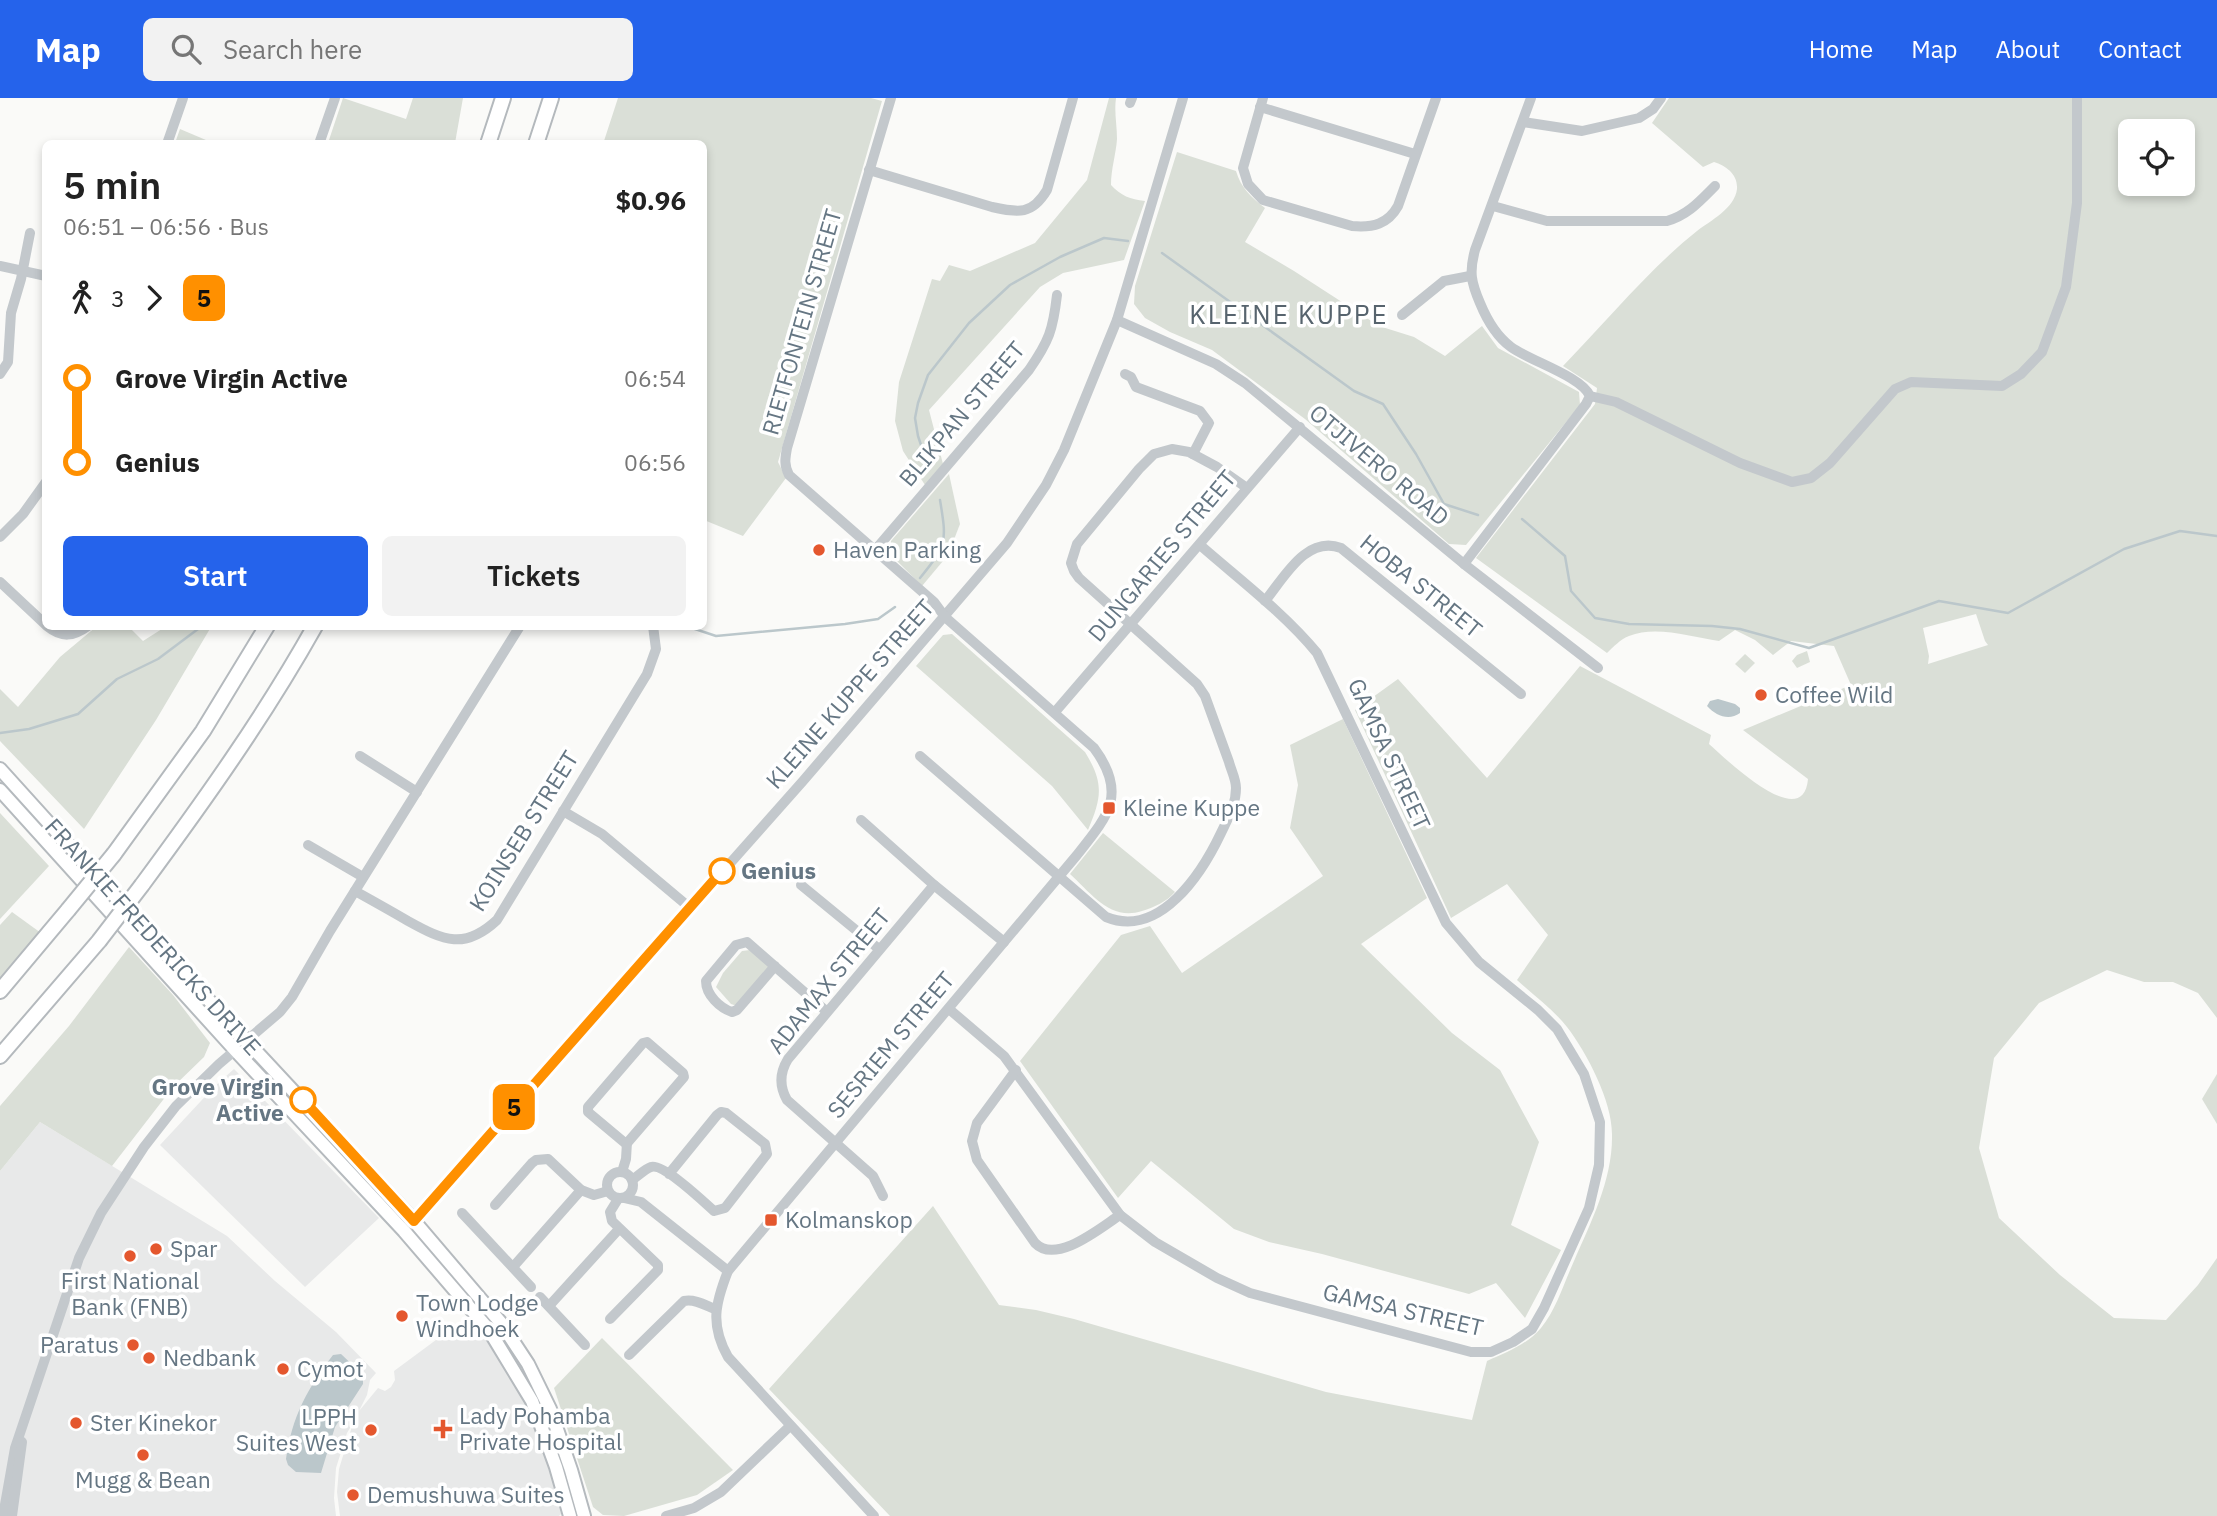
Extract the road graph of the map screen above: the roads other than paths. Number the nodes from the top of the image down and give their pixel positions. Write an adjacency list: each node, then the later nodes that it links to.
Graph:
1 (183, 98): 15 (street)
2 (335, 98): 16 (street)
3 (501, 98): 14 (highway)
4 (551, 98): 17 (highway)
5 (891, 98): 19 (street, RIETFONTEIN STREET)
6 (1073, 98): 19 (street)
7 (1183, 98): 29 (street, KLEINE KUPPE STREET)
8 (1436, 98): 18 (street)
9 (1531, 98): 13 (street)
10 (1661, 98): 13 (street)
11 (2077, 98): 32 (street)
12 (1261, 103): 18 (street); 18 (street)
13 (1524, 122): 21 (street)
14 (490, 137)
15 (168, 140)
16 (320, 140)
17 (537, 140)
18 (1415, 154)
19 (869, 170): 39 (street, RIETFONTEIN STREET)
20 (1715, 186): 21 (street)
21 (1493, 206): 26 (street)
22 (30, 233): 24 (street)
23 (0, 266): 24 (street)
24 (22, 271): 25 (street); 30 (street)
25 (42, 275)
26 (1470, 276): 28 (street); 32 (street)
27 (1057, 295): 39 (street, BLIKPAN STREET)
28 (1402, 315)
29 (1117, 320): 33 (street, OTJIVERO ROAD); 43 (street, KLEINE KUPPE STREET)
30 (0, 374)
31 (1125, 374): 34 (street)
32 (1590, 396): 40 (street)
33 (1300, 427): 36 (street, DUNGARIES STREET); 40 (street, OTJIVERO ROAD)
34 (1194, 454): 36 (street); 45 (street)
35 (42, 487): 37 (street)
36 (1247, 488): 38 (street, DUNGARIES STREET)
37 (0, 537)
38 (1200, 545): 42 (street, GAMSA STREET); 45 (street, DUNGARIES STREET)
39 (876, 550): 43 (street, RIETFONTEIN STREET)
40 (1464, 564): 52 (street, OTJIVERO ROAD)
41 (0, 582): 44 (street)
42 (1265, 601): 53 (street, HOBA STREET); 91 (street, GAMSA STREET)
43 (945, 617): 54 (street, SESRIEM STREET); 68 (street, KLEINE KUPPE STREET)
44 (42, 622)
45 (1132, 625): 54 (street, DUNGARIES STREET); 63 (street)
46 (54, 630): 47 (street)
47 (82, 630)
48 (265, 630): 72 (highway, bridge)
49 (313, 630): 77 (highway, bridge)
50 (517, 630): 59 (street)
51 (654, 630): 60 (street, KOINSEB STREET)
52 (1598, 668)
53 (1521, 694)
54 (1055, 712): 63 (street, SESRIEM STREET)
55 (360, 756): 59 (street)
56 (920, 756): 63 (street)
57 (0, 769): 75 (main road, FRANKIE FREDERICKS DRIVE)
58 (0, 790): 76 (main road, FRANKIE FREDERICKS DRIVE)
59 (416, 792): 64 (street)
60 (563, 811): 67 (street, KOINSEB STREET); 68 (street)
61 (860, 820): 66 (street)
62 (308, 845): 64 (street)
63 (1060, 876): 69 (street, SESRIEM STREET)
64 (363, 877): 67 (street)
65 (801, 885): 70 (street)
66 (934, 885): 69 (street); 70 (street, ADAMAX STREET)
67 (355, 891): 75 (street)
68 (689, 907): 92 (street, KLEINE KUPPE STREET)
69 (1004, 942): 73 (street, SESRIEM STREET)
70 (879, 949): 74 (street, ADAMAX STREET)
71 (775, 966): 71 (street); 74 (street)
72 (0, 991)
73 (948, 1009): 78 (street, GAMSA STREET); 80 (street, SESRIEM STREET)
74 (826, 1011): 80 (street, ADAMAX STREET)
75 (247, 1040): 76 (street); 92 (main road, FRANKIE FREDERICKS DRIVE)
76 (235, 1050): 94 (main road, FRANKIE FREDERICKS DRIVE); 104 (street)
77 (0, 1056)
78 (1016, 1070): 91 (street, GAMSA STREET); 91 (street)
79 (626, 1142): 79 (street); 81 (street)
80 (835, 1144): 86 (street, ADAMAX STREET); 96 (street, SESRIEM STREET)
81 (622, 1172): 83 (street); 85 (street)
82 (669, 1174): 82 (street); 83 (street)
83 (633, 1182): 87 (street); 88 (street)
84 (581, 1190): 85 (street); 89 (street); 95 (street)
85 (608, 1191): 87 (street)
86 (883, 1196)
87 (621, 1199): 88 (street); 93 (street)
88 (641, 1202): 96 (street)
89 (495, 1205)
90 (462, 1213): 95 (street)
91 (1120, 1215)
92 (414, 1221): 94 (street, KLEINE KUPPE STREET); 110 (main road, FRANKIE FREDERICKS DRIVE)
93 (619, 1229): 99 (street); 101 (street)
94 (404, 1231): 109 (main road, FRANKIE FREDERICKS DRIVE)
95 (513, 1268): 97 (street)
96 (727, 1271): 100 (street, SESRIEM STREET)
97 (531, 1287)
98 (540, 1297): 99 (street)
99 (549, 1306): 102 (street)
100 (715, 1309): 103 (street); 105 (street, SESRIEM STREET)
101 (610, 1319)
102 (585, 1345)
103 (629, 1355)
104 (26, 1419): 107 (street); 108 (street)
105 (790, 1426): 106 (street); 112 (street, SESRIEM STREET)
106 (694, 1512): 111 (street)
107 (4, 1516)
108 (12, 1516)
109 (570, 1516)
110 (584, 1516)
111 (666, 1516)
112 (874, 1516)

